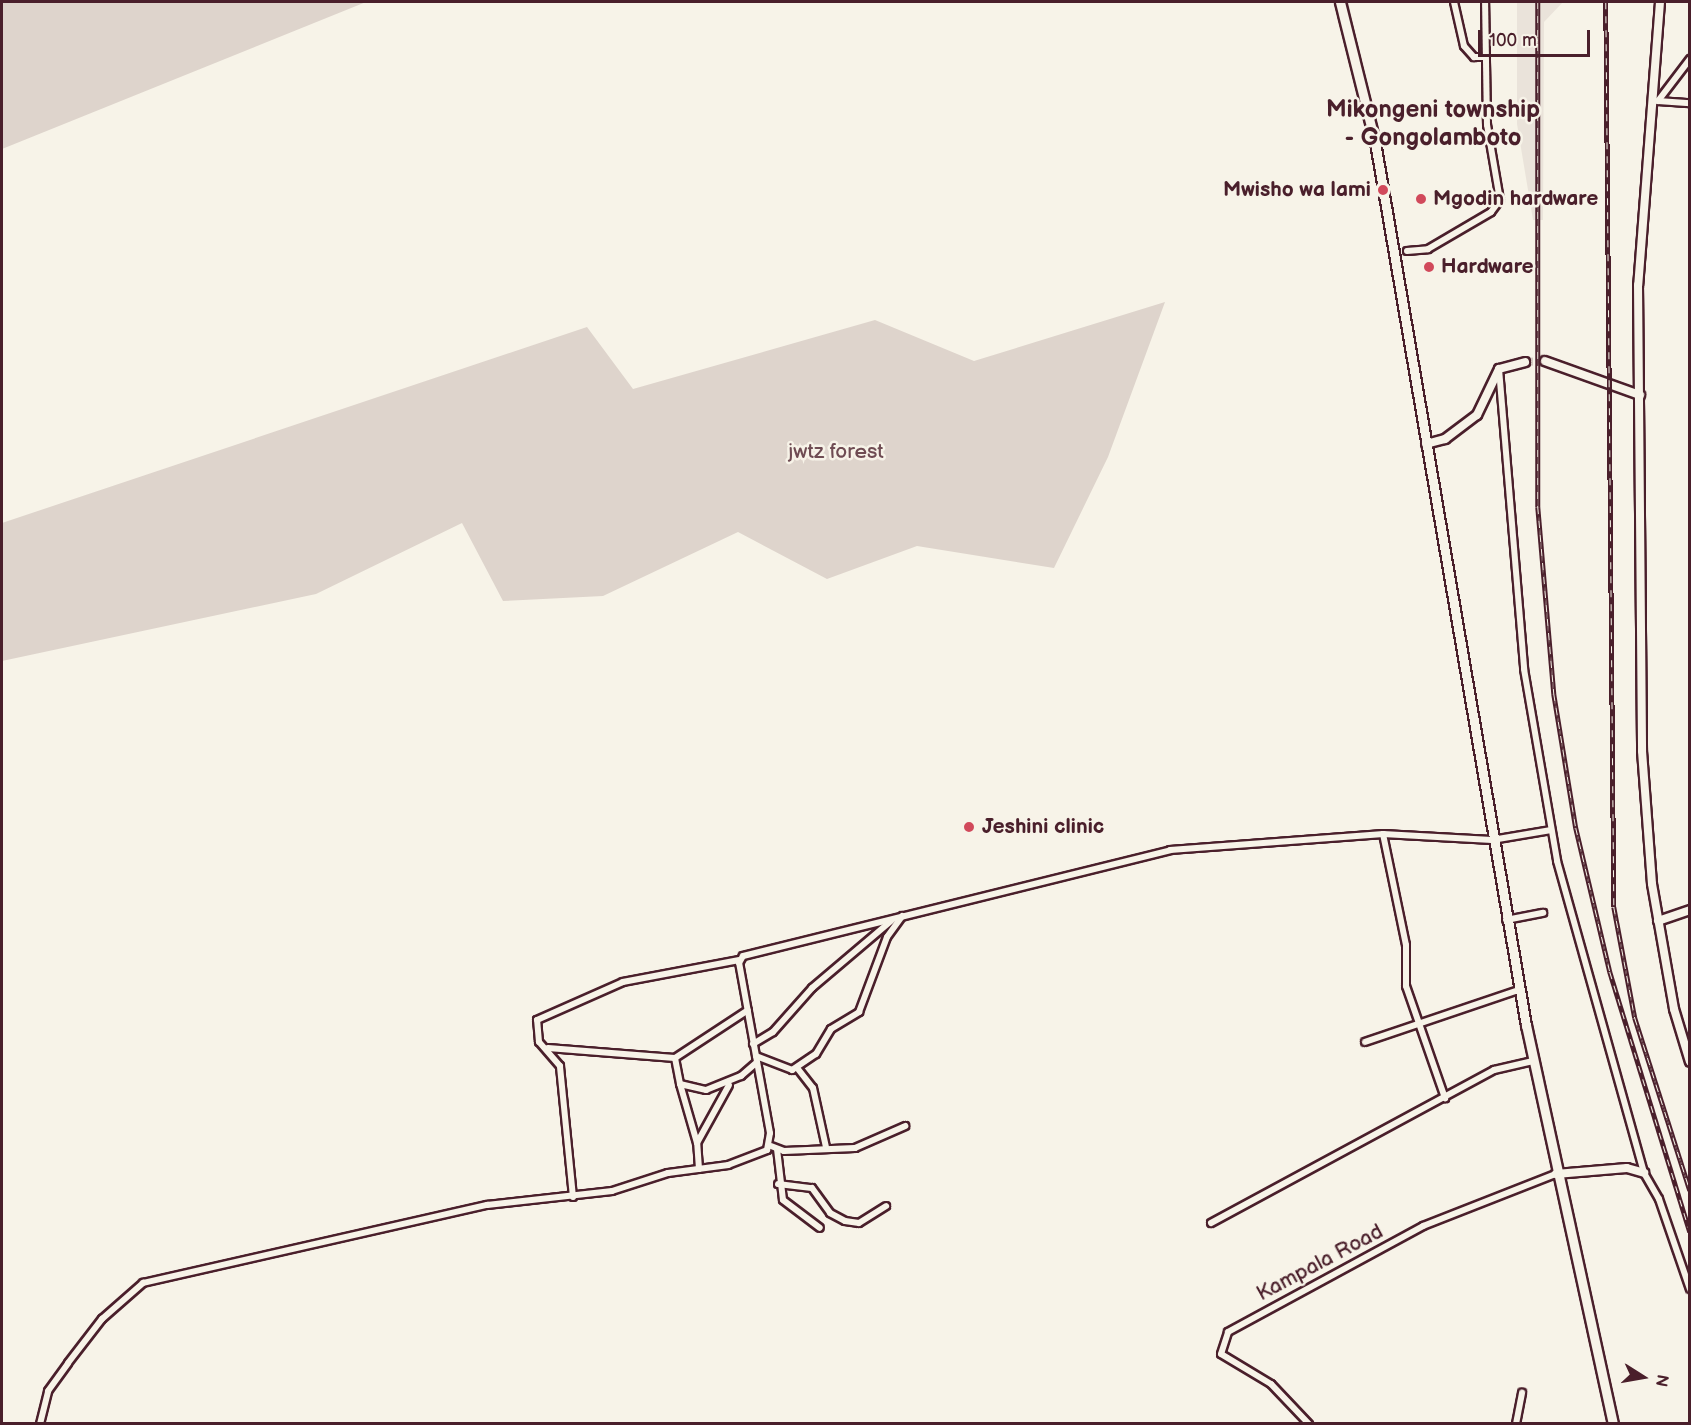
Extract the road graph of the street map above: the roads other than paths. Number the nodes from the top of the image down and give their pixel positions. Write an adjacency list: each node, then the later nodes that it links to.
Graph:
1 (1340, 2): 15 (main road)
2 (1454, 2): 5 (street)
3 (1485, 2): 5 (street)
4 (1660, 2): 9 (street)
5 (1483, 57): 10 (street)
6 (1689, 59): 7 (street)
7 (1658, 101): 8 (street); 9 (street)
8 (1689, 103)
9 (1651, 108): 14 (street)
10 (1407, 251)
11 (1545, 361): 14 (street)
12 (1525, 362): 13 (street)
13 (1499, 369): 15 (street); 16 (street)
14 (1640, 395): 24 (street)
15 (1426, 444): 18 (main road)
16 (1551, 830): 18 (street); 45 (street)
17 (1383, 834): 18 (street); 21 (street); 28 (street)
18 (1492, 840): 23 (main road)
19 (1689, 910): 24 (street)
20 (1543, 913): 23 (street)
21 (903, 916): 22 (street); 36 (street)
22 (893, 918): 25 (street); 30 (street)
23 (1506, 920): 26 (main road)
24 (1658, 921): 35 (street)
25 (739, 960): 27 (street); 31 (street)
26 (1519, 990): 28 (street); 34 (main road)
27 (748, 1010): 30 (street); 32 (street)
28 (1418, 1025): 29 (street); 39 (street)
29 (1365, 1042)
30 (753, 1044): 33 (street)
31 (547, 1048): 32 (street); 48 (street)
32 (675, 1058): 38 (street)
33 (756, 1059): 36 (street); 37 (street); 42 (street)
34 (1533, 1061): 39 (street); 46 (main road)
35 (1689, 1062)
36 (798, 1069): 43 (street)
37 (732, 1082): 38 (street); 41 (street)
38 (680, 1084): 41 (street)
39 (1445, 1098): 50 (street)
40 (905, 1126): 43 (street)
41 (697, 1143): 44 (street)
42 (774, 1147): 43 (street); 44 (street); 47 (street)
43 (826, 1147)
44 (699, 1169): 48 (street)
45 (1644, 1173): 46 (street); 52 (street)
46 (1556, 1174): 55 (street, Kampala Road); 57 (main road)
47 (778, 1184): 49 (street); 51 (street)
48 (573, 1197): 54 (street)
49 (886, 1206)
50 (1211, 1223)
51 (820, 1228)
52 (1689, 1289)
53 (1522, 1393): 56 (street)
54 (40, 1424)
55 (1309, 1424)
56 (1516, 1424)
57 (1613, 1424)

